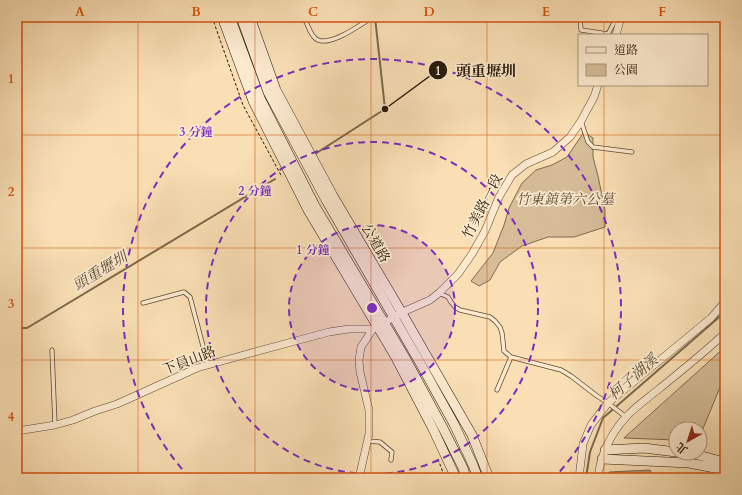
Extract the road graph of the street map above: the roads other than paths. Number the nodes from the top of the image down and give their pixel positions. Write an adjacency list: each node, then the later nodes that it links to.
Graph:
1 (222, 17): 18 (street)
2 (230, 17): 18 (street)
3 (241, 17): 17 (street, 公道路)
4 (250, 17): 17 (street, 公道路)
5 (371, 17): 9 (lane)
6 (580, 17): 7 (lane)
7 (617, 17)
8 (620, 17): 10 (street)
9 (305, 20)
10 (616, 34)
11 (598, 86): 12 (street, 竹美路一段)
12 (581, 121): 13 (lane); 14 (street, 竹美路一段)
13 (632, 152)
14 (439, 293): 17 (street, 竹美路一段); 21 (lane)
15 (725, 302): 24 (street)
16 (143, 303): 22 (lane)
17 (398, 315): 18 (street, 竹美路一段); 38 (street, 公道路); 39 (street, 公道路)
18 (378, 326): 22 (street, 下員山路); 28 (street); 36 (street); 37 (street)
19 (725, 333): 25 (street)
20 (52, 350): 26 (lane)
21 (511, 357): 23 (lane); 24 (lane)
22 (208, 365): 26 (street, 下員山路)
23 (497, 390)
24 (608, 403): 25 (lane); 40 (street)
25 (626, 417): 30 (street)
26 (55, 425): 27 (street, 下員山路)
27 (17, 431)
28 (368, 441): 32 (lane); 35 (street)
29 (668, 451): 30 (street)
30 (603, 455): 34 (street); 41 (street)
31 (708, 458): 33 (street)
32 (391, 460)
33 (725, 462)
34 (725, 470)
35 (359, 478)
36 (456, 478)
37 (466, 478)
38 (478, 478)
39 (489, 478)
40 (579, 478)
41 (598, 478)

